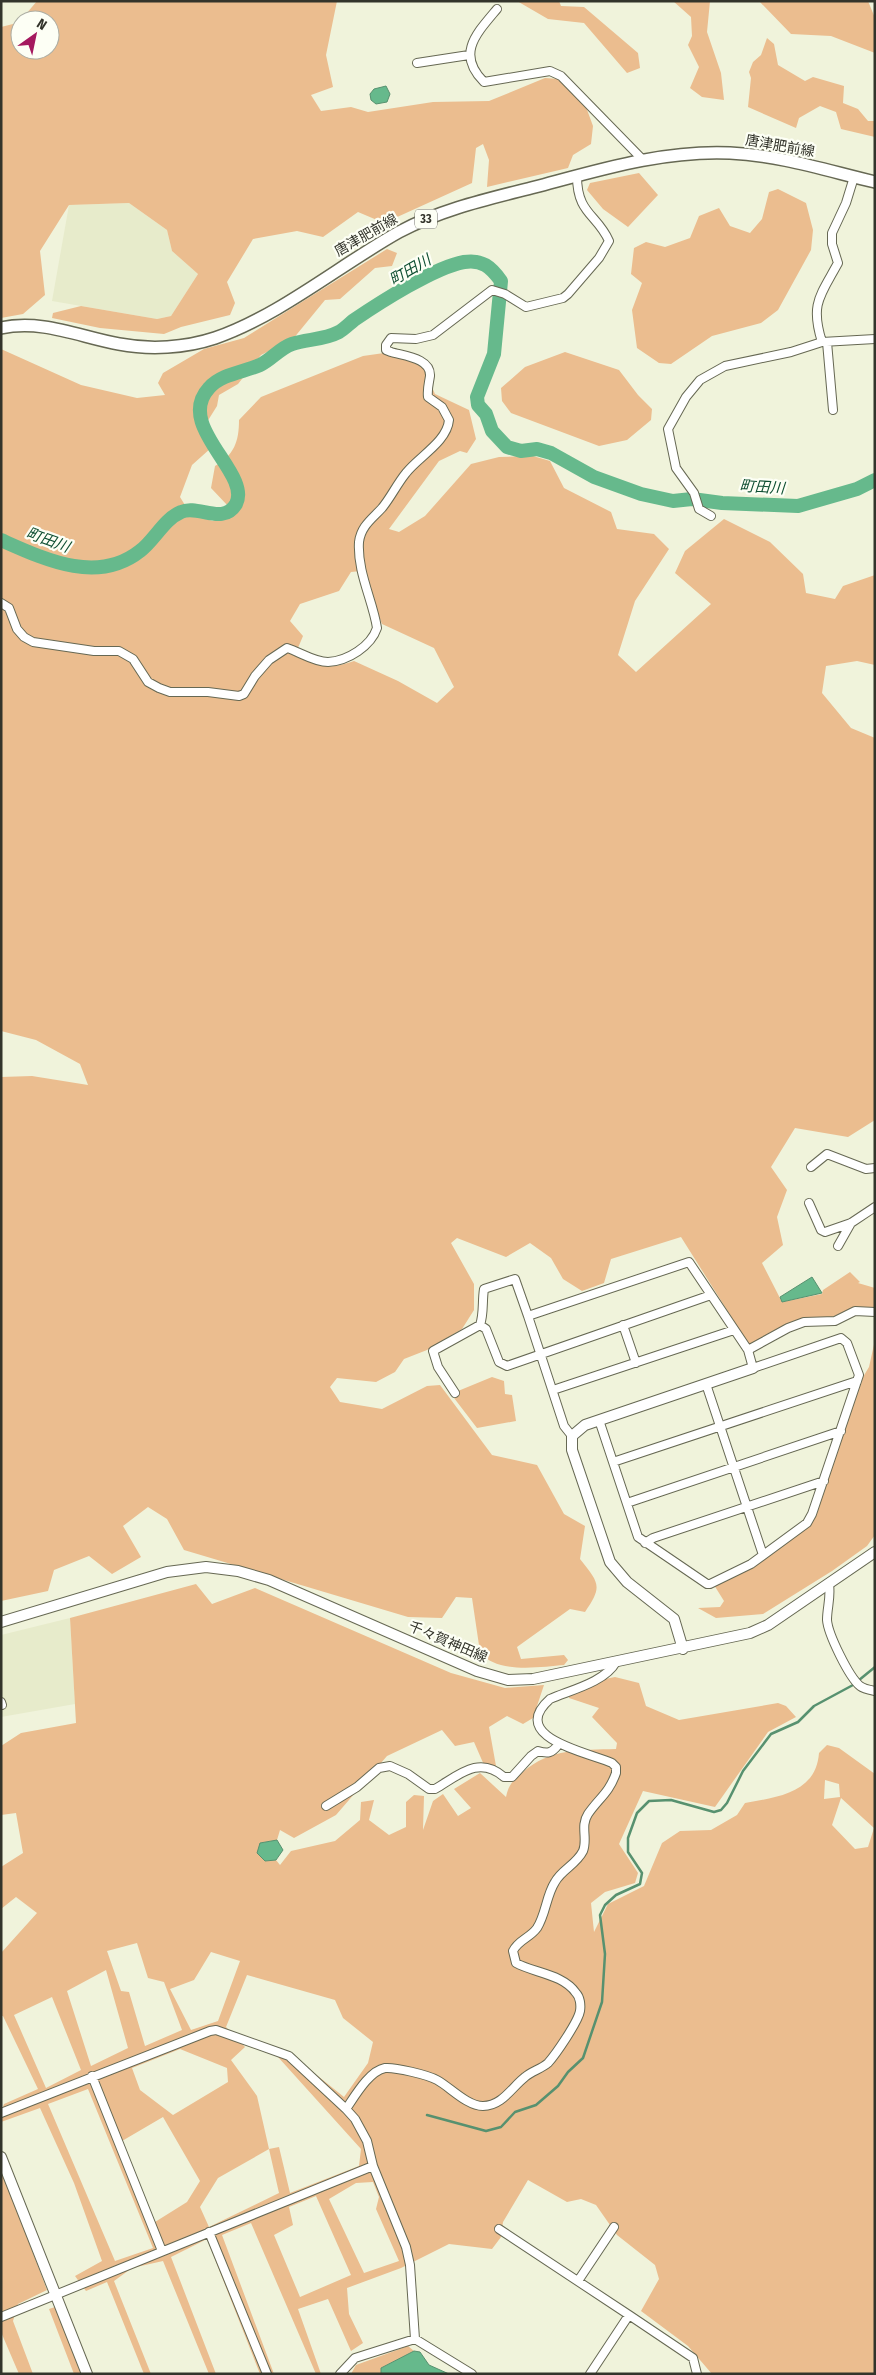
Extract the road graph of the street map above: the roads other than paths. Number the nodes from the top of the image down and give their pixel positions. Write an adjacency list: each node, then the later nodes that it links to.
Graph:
1 (497, 9): 2 (street)
2 (470, 55): 3 (street); 4 (street)
3 (417, 62)
4 (643, 160): 5 (main road, 唐津肥前線 / 33); 6 (main road, 唐津肥前線 / 33)
5 (577, 176): 8 (main road, 唐津肥前線 / 33); 13 (street)
6 (854, 177): 7 (main road, 唐津肥前線 / 33); 10 (street)
7 (875, 182)
8 (1, 328)
9 (875, 339): 10 (street)
10 (825, 342): 11 (street); 12 (street)
11 (833, 410)
12 (711, 516)
13 (1, 603)
14 (811, 1167): 15 (street)
15 (875, 1168)
16 (809, 1204): 18 (street)
17 (875, 1207): 18 (street)
18 (851, 1223): 19 (street)
19 (838, 1246)
20 (711, 1295): 22 (street); 24 (street); 25 (street)
21 (875, 1312): 26 (street)
22 (528, 1316): 23 (street); 27 (street)
23 (480, 1325): 27 (street); 33 (street)
24 (623, 1325): 27 (street); 28 (street)
25 (734, 1330): 26 (street); 28 (street)
26 (748, 1350): 29 (street)
27 (541, 1352): 32 (street)
28 (636, 1363): 32 (street)
29 (753, 1368): 30 (street); 31 (main road)
30 (857, 1381): 35 (street); 36 (street)
31 (706, 1384): 34 (main road); 35 (street)
32 (553, 1390): 37 (street)
33 (455, 1393)
34 (599, 1420): 37 (main road); 38 (street)
35 (720, 1427): 38 (street); 39 (street)
36 (841, 1431): 39 (street); 40 (street)
37 (572, 1436): 48 (main road)
38 (613, 1462): 41 (street)
39 (734, 1467): 41 (street); 42 (street)
40 (824, 1482): 42 (street); 45 (street)
41 (627, 1503): 43 (street)
42 (747, 1507): 43 (street); 45 (street)
43 (645, 1543): 45 (street)
44 (875, 1552): 46 (main road, 千々賀神田線)
45 (763, 1555)
46 (829, 1585): 48 (main road, 千々賀神田線); 50 (street)
47 (1, 1622): 49 (main road, 千々賀神田線)
48 (683, 1649): 49 (main road, 千々賀神田線)
49 (616, 1662): 51 (street)
50 (875, 1691)
51 (558, 1745): 52 (street); 54 (street)
52 (326, 1806)
53 (92, 2076): 54 (street); 55 (street); 61 (street)
54 (346, 2109): 57 (street)
55 (1, 2113)
56 (1, 2157): 63 (main road)
57 (373, 2166): 60 (street); 66 (street)
58 (614, 2227): 62 (street)
59 (499, 2229): 62 (street)
60 (209, 2232): 61 (street); 68 (street)
61 (162, 2251): 63 (street)
62 (578, 2281): 64 (street)
63 (55, 2295): 65 (street); 67 (main road)
64 (628, 2315): 71 (street); 72 (street)
65 (1, 2317)
66 (415, 2339): 69 (street); 70 (street)
67 (87, 2374)
68 (267, 2374)
69 (340, 2374)
70 (472, 2374)
71 (590, 2374)
72 (697, 2374)

